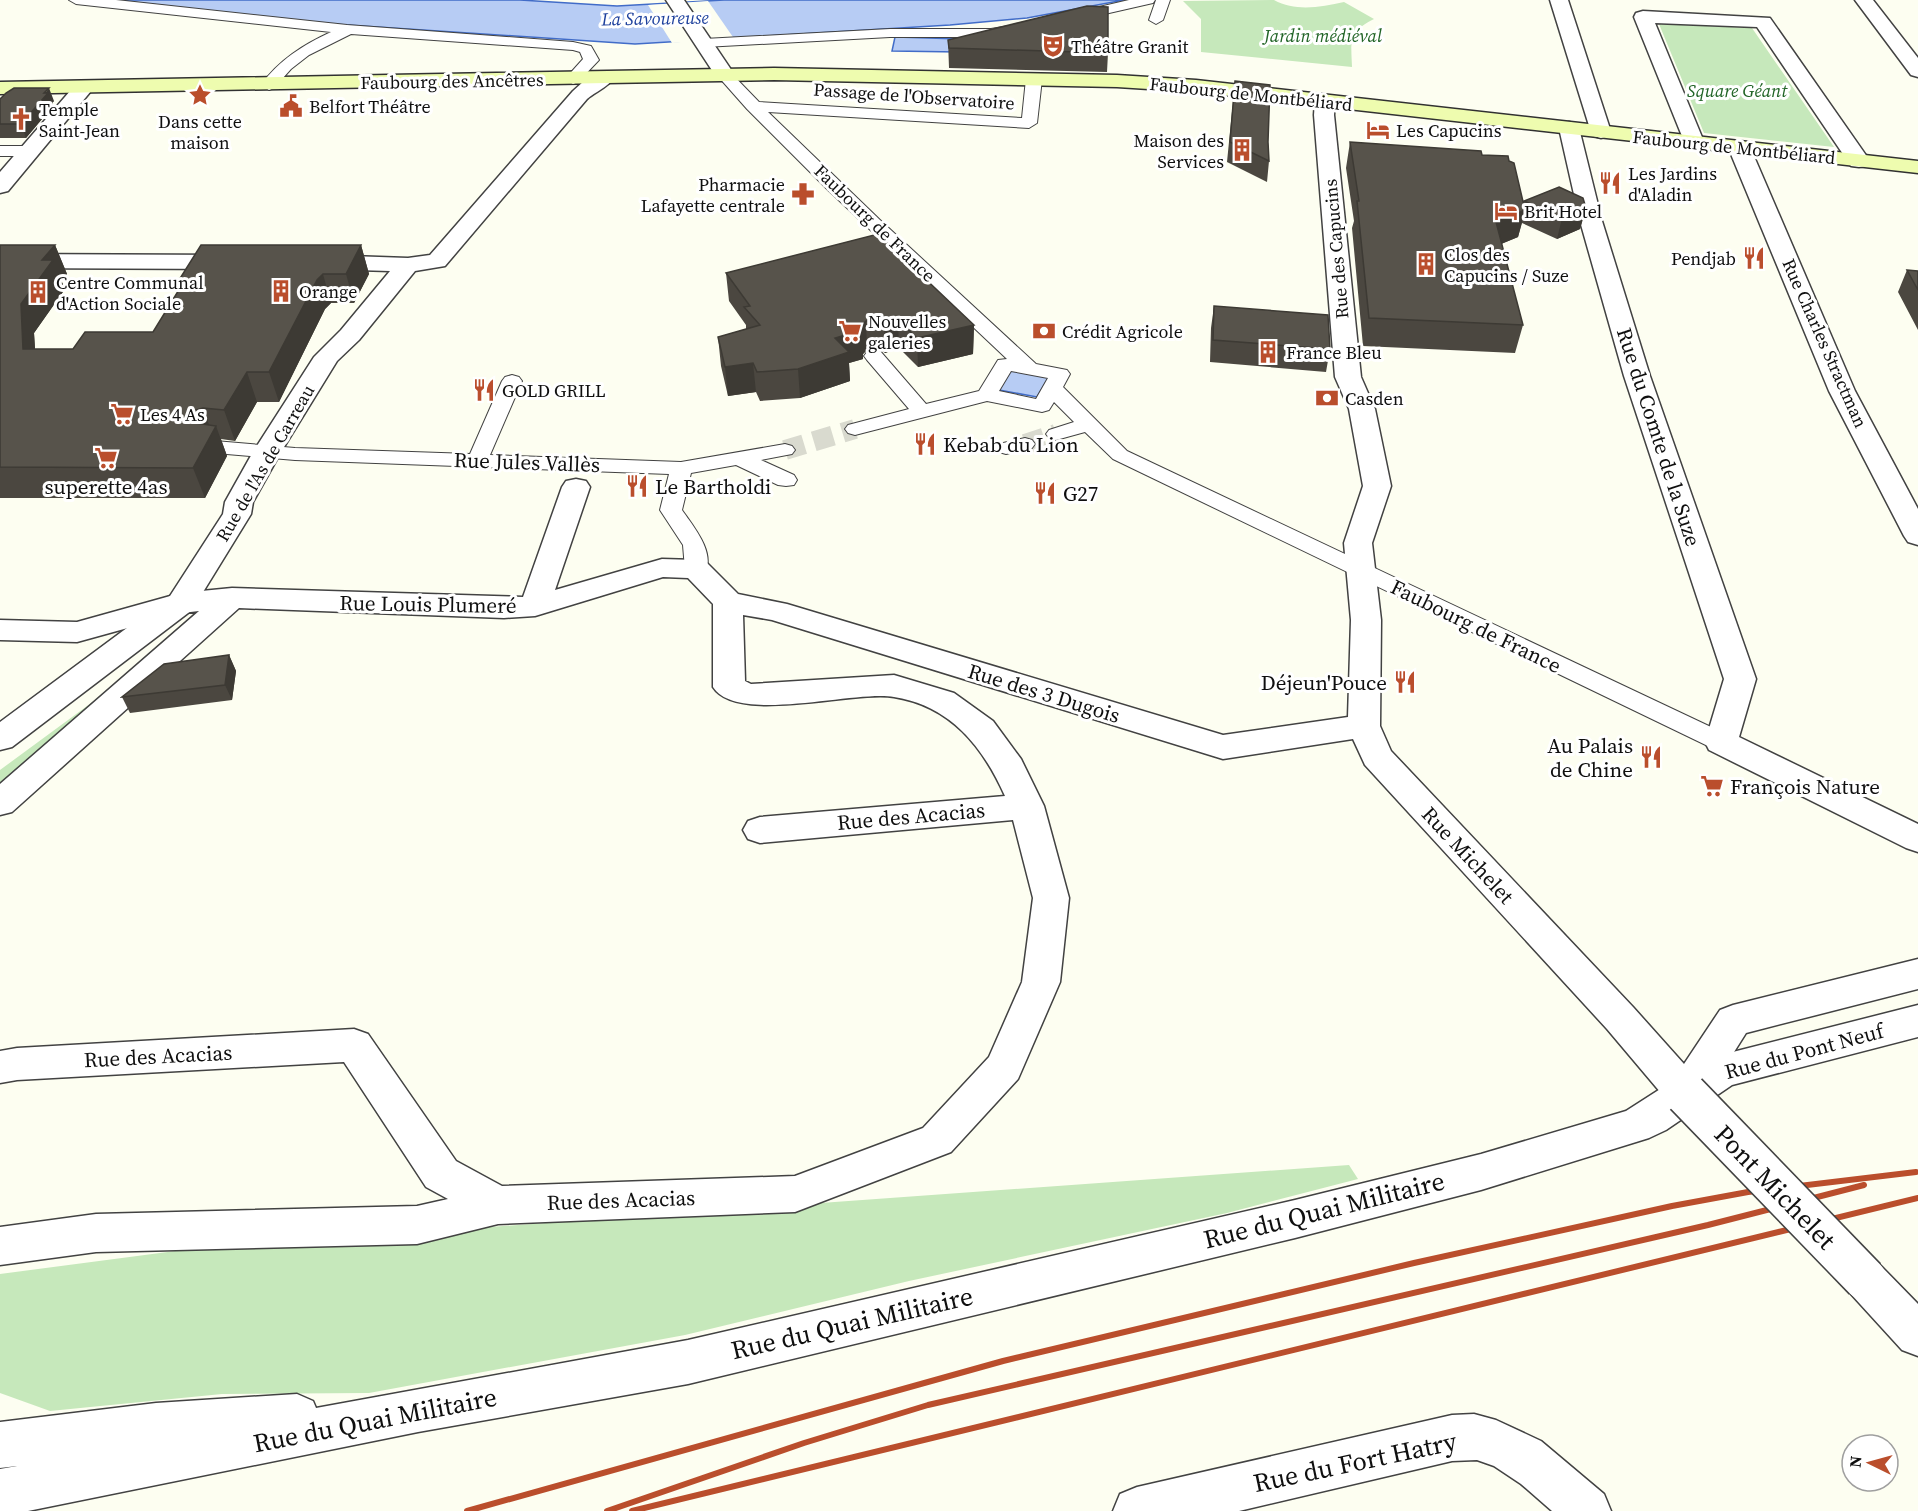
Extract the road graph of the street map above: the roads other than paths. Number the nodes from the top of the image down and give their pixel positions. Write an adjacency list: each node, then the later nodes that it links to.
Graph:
1 (76, 0): 10 (street)
2 (1148, 0): 8 (street)
3 (1163, 0): 7 (street)
4 (1559, 0): 23 (street)
5 (1863, 0): 12 (street)
6 (676, 2): 11 (street)
7 (1156, 20)
8 (1059, 21)
9 (1026, 28): 11 (street)
10 (347, 30): 15 (street); 17 (street)
11 (704, 43): 13 (street)
12 (1918, 71)
13 (724, 74): 14 (main road, Faubourg des Ancêtres); 16 (main road, Faubourg de Montbéliard); 21 (street, Faubourg de France)
14 (604, 78): 15 (main road, Faubourg des Ancêtres); 34 (street)
15 (573, 79): 17 (main road, Faubourg des Ancêtres)
16 (1034, 79): 20 (main road, Faubourg de Montbéliard); 21 (street, Passage de l'Observatoire)
17 (269, 85): 18 (main road, Faubourg des Ancêtres)
18 (84, 87): 19 (main road, Faubourg des Ancêtres); 27 (street)
19 (0, 88)
20 (1325, 100): 22 (main road, Faubourg de Montbéliard); 54 (street, Rue des Capucins)
21 (753, 106): 36 (street, Faubourg de France)
22 (1569, 128): 23 (main road, Faubourg de Montbéliard); 62 (street, Rue du Comte de la Suze)
23 (1601, 132): 24 (main road, Faubourg de Montbéliard)
24 (1693, 142): 25 (main road, Faubourg de Montbéliard); 28 (street)
25 (1739, 147): 28 (main road, Faubourg de Montbéliard); 52 (street, Rue Charles Stractman)
26 (0, 151): 27 (street)
27 (29, 151): 30 (street)
28 (1859, 160): 29 (main road, Faubourg de Montbéliard)
29 (1918, 167)
30 (0, 186)
31 (0, 261): 32 (street)
32 (261, 262)
33 (296, 262): 34 (street)
34 (408, 265): 46 (street, Rue de l'As de Carreau)
35 (874, 356): 40 (street)
36 (1029, 368): 38 (street, Faubourg de France); 39 (street, Faubourg de France)
37 (512, 381): 48 (street)
38 (1052, 388): 39 (street); 41 (street, Faubourg de France)
39 (987, 395): 40 (street)
40 (921, 412): 42 (street)
41 (1088, 424): 43 (street); 54 (street, Faubourg de France)
42 (855, 429)
43 (1056, 434)
44 (216, 447): 46 (street, Rue Jules Vallès)
45 (785, 450): 47 (street, Rue Jules Vallès)
46 (267, 452): 48 (street, Rue Jules Vallès); 57 (street, Rue de l'As de Carreau)
47 (738, 458): 49 (street, Rue Jules Vallès); 50 (street)
48 (477, 461): 49 (street, Rue Jules Vallès)
49 (681, 468): 53 (street)
50 (786, 480)
51 (576, 487): 58 (street)
52 (1918, 536)
53 (696, 569): 56 (street); 58 (street, Rue Louis Plumeré)
54 (1361, 570): 60 (street, Rue Michelet); 62 (street, Faubourg de France)
55 (232, 598): 57 (street, Rue Louis Plumeré); 58 (street, Rue Louis Plumeré); 63 (street)
56 (728, 602): 60 (street, Rue des 3 Dugois); 64 (street, Rue des Acacias)
57 (181, 603): 59 (street, Rue Louis Plumeré); 61 (street)
58 (535, 606)
59 (0, 630)
60 (1365, 726): 70 (street, Rue Michelet)
61 (0, 739)
62 (1721, 742): 66 (street, Faubourg de France)
63 (0, 803)
64 (1027, 806): 65 (street, Rue des Acacias); 71 (street, Rue des Acacias)
65 (760, 830)
66 (1918, 839)
67 (1918, 974): 70 (street, Rue du Pont Neuf)
68 (1918, 1021): 70 (street, Rue du Pont Neuf)
69 (0, 1067): 71 (street, Rue des Acacias)
70 (1686, 1094): 73 (street, Pont Michelet, bridge); 74 (street, Rue du Quai Militaire)
71 (498, 1205): 72 (street)
72 (0, 1246)
73 (1918, 1335)
74 (418, 1410): 75 (street); 76 (street, Rue du Quai Militaire)
75 (0, 1445)
76 (0, 1492)
77 (1137, 1511): 78 (street, Rue du Fort Hatry)
78 (1587, 1511)

